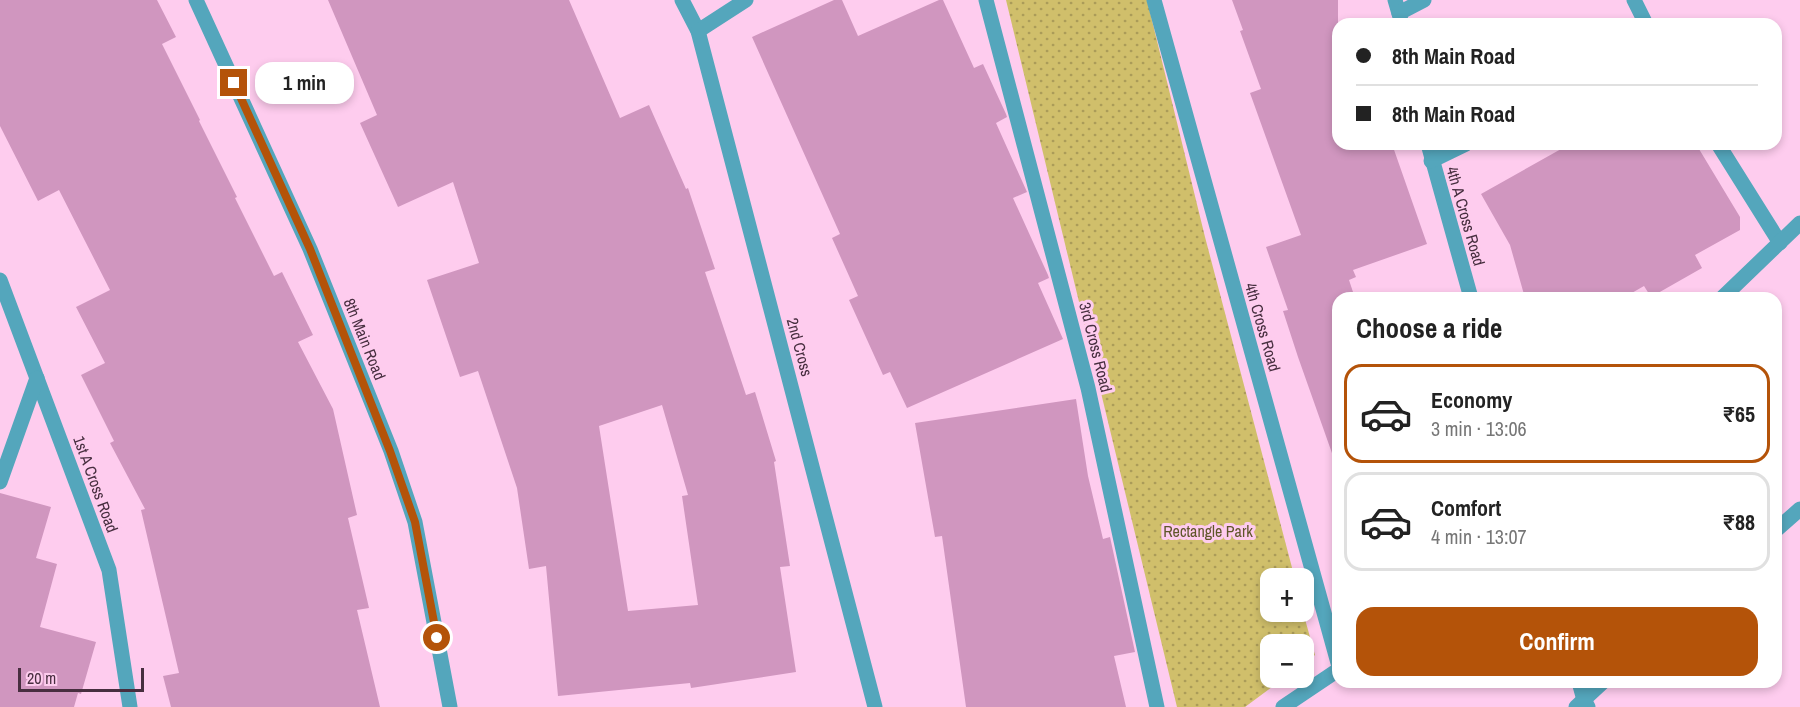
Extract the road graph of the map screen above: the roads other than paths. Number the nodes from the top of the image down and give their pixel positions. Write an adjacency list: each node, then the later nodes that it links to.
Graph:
1 (196, 0): 30 (street, 8th Main Road)
2 (682, 0): 10 (street, 2nd Cross)
3 (746, 0): 10 (street)
4 (986, 0): 32 (street, 3rd Cross Road)
5 (1154, 0): 24 (street, 4th Cross Road)
6 (1424, 0): 8 (street)
7 (1634, 0): 9 (street)
8 (1399, 12)
9 (1643, 18)
10 (698, 31): 31 (street, 2nd Cross)
11 (1429, 150): 14 (street, 4th A Cross Road)
12 (1454, 150): 14 (street)
13 (1722, 150): 16 (street)
14 (1431, 161): 18 (street, 4th A Cross Road)
15 (1800, 223): 16 (street)
16 (1780, 243): 19 (street)
17 (0, 280): 20 (street, 1st A Cross Road)
18 (1469, 292)
19 (1728, 292)
20 (37, 378): 21 (street); 29 (street, 1st A Cross Road)
21 (0, 483)
22 (1800, 509): 23 (street)
23 (1782, 525)
24 (1332, 641)
25 (1332, 674): 33 (street)
26 (1580, 688): 28 (street)
27 (1598, 688): 28 (street)
28 (1583, 704)
29 (130, 707)
30 (450, 707)
31 (875, 707)
32 (1158, 707)
33 (1283, 707)

